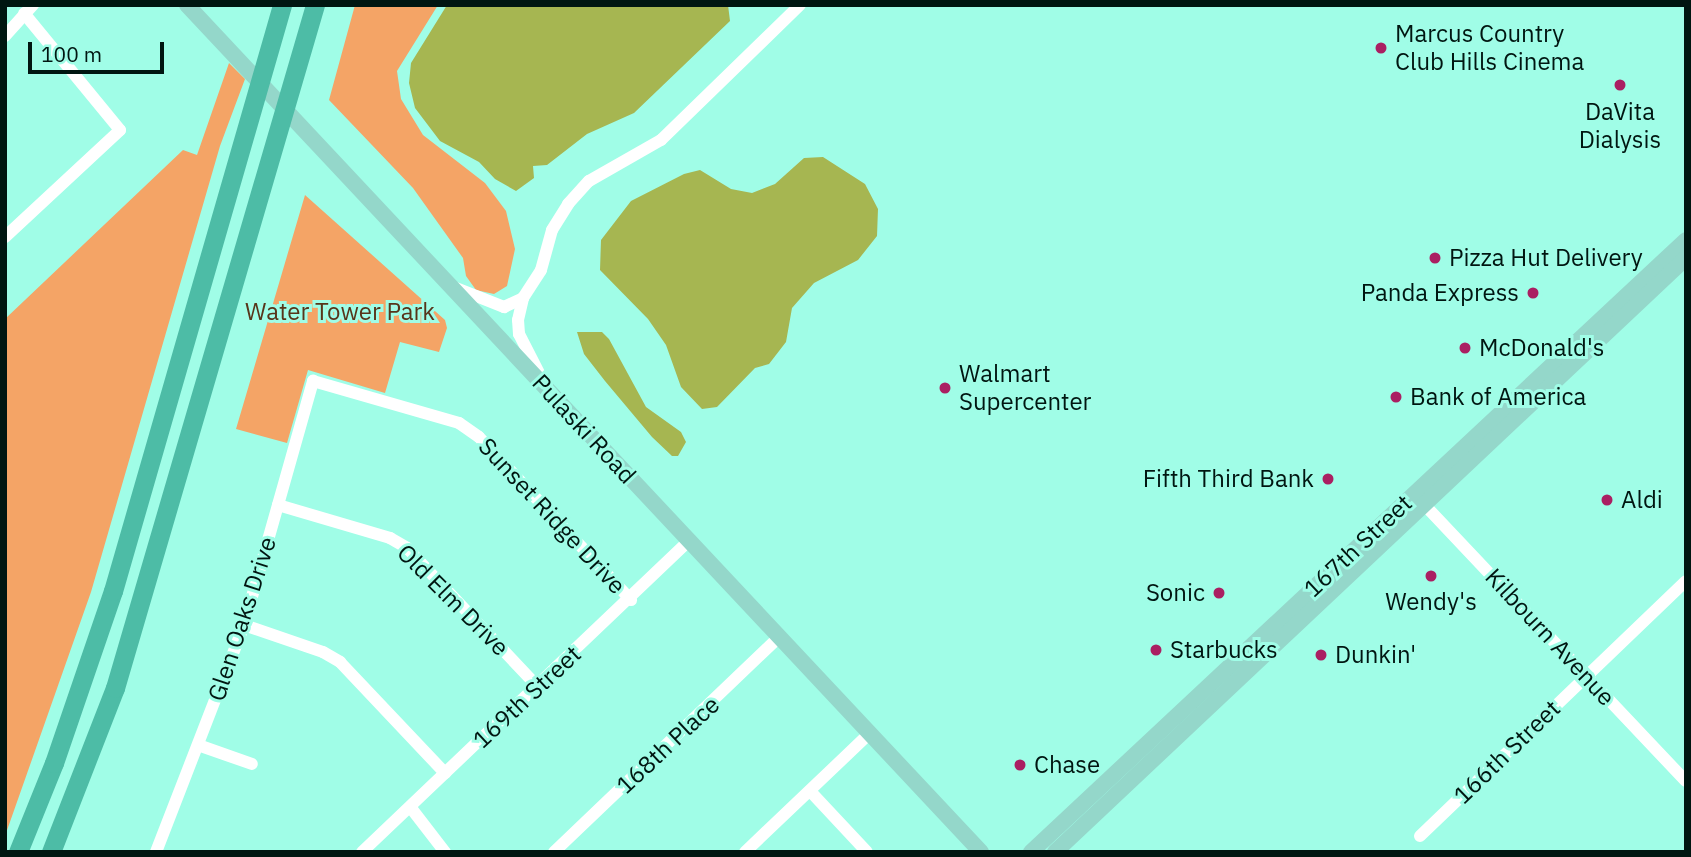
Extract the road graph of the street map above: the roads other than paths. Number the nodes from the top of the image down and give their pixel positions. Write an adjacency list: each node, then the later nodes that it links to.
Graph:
1 (187, 5): 10 (main road, Pulaski Road)
2 (282, 5): 31 (highway)
3 (315, 5): 32 (highway)
4 (800, 5): 11 (street)
5 (28, 9): 6 (street); 7 (street)
6 (5, 36)
7 (5, 237)
8 (1686, 240): 14 (main road, 167th Street)
9 (1686, 258): 14 (main road, 167th Street)
10 (452, 286): 11 (street); 13 (main road, Pulaski Road)
11 (523, 298): 13 (street)
12 (313, 381): 15 (street, Glen Oaks Drive); 18 (street, Sunset Ridge Drive)
13 (547, 391): 16 (main road, Pulaski Road)
14 (1419, 499): 21 (street, Kilbourn Avenue); 40 (main road, 167th Street); 41 (main road, 167th Street)
15 (278, 505): 19 (street, Glen Oaks Drive); 22 (street, Old Elm Drive)
16 (689, 541): 18 (street, 169th Street); 20 (main road, Pulaski Road)
17 (1686, 582): 21 (street, 166th Street)
18 (631, 600): 22 (street, 169th Street)
19 (244, 625): 24 (street, Glen Oaks Drive); 26 (street)
20 (779, 637): 23 (main road, Pulaski Road); 36 (street, 168th Place)
21 (1587, 677): 27 (street, Kilbourn Avenue); 30 (street, 166th Street)
22 (538, 687): 26 (street, 169th Street)
23 (870, 733): 28 (street); 39 (main road, Pulaski Road)
24 (198, 745): 25 (street); 33 (street, Glen Oaks Drive)
25 (252, 764)
26 (445, 773): 29 (street, 169th Street)
27 (1686, 782)
28 (810, 791): 37 (street); 38 (street)
29 (411, 808): 34 (street, 169th Street); 35 (street)
30 (1420, 836)
31 (18, 852)
32 (51, 852)
33 (156, 852)
34 (362, 852)
35 (445, 852)
36 (554, 852)
37 (745, 852)
38 (867, 852)
39 (981, 852)
40 (1031, 852)
41 (1055, 852)

